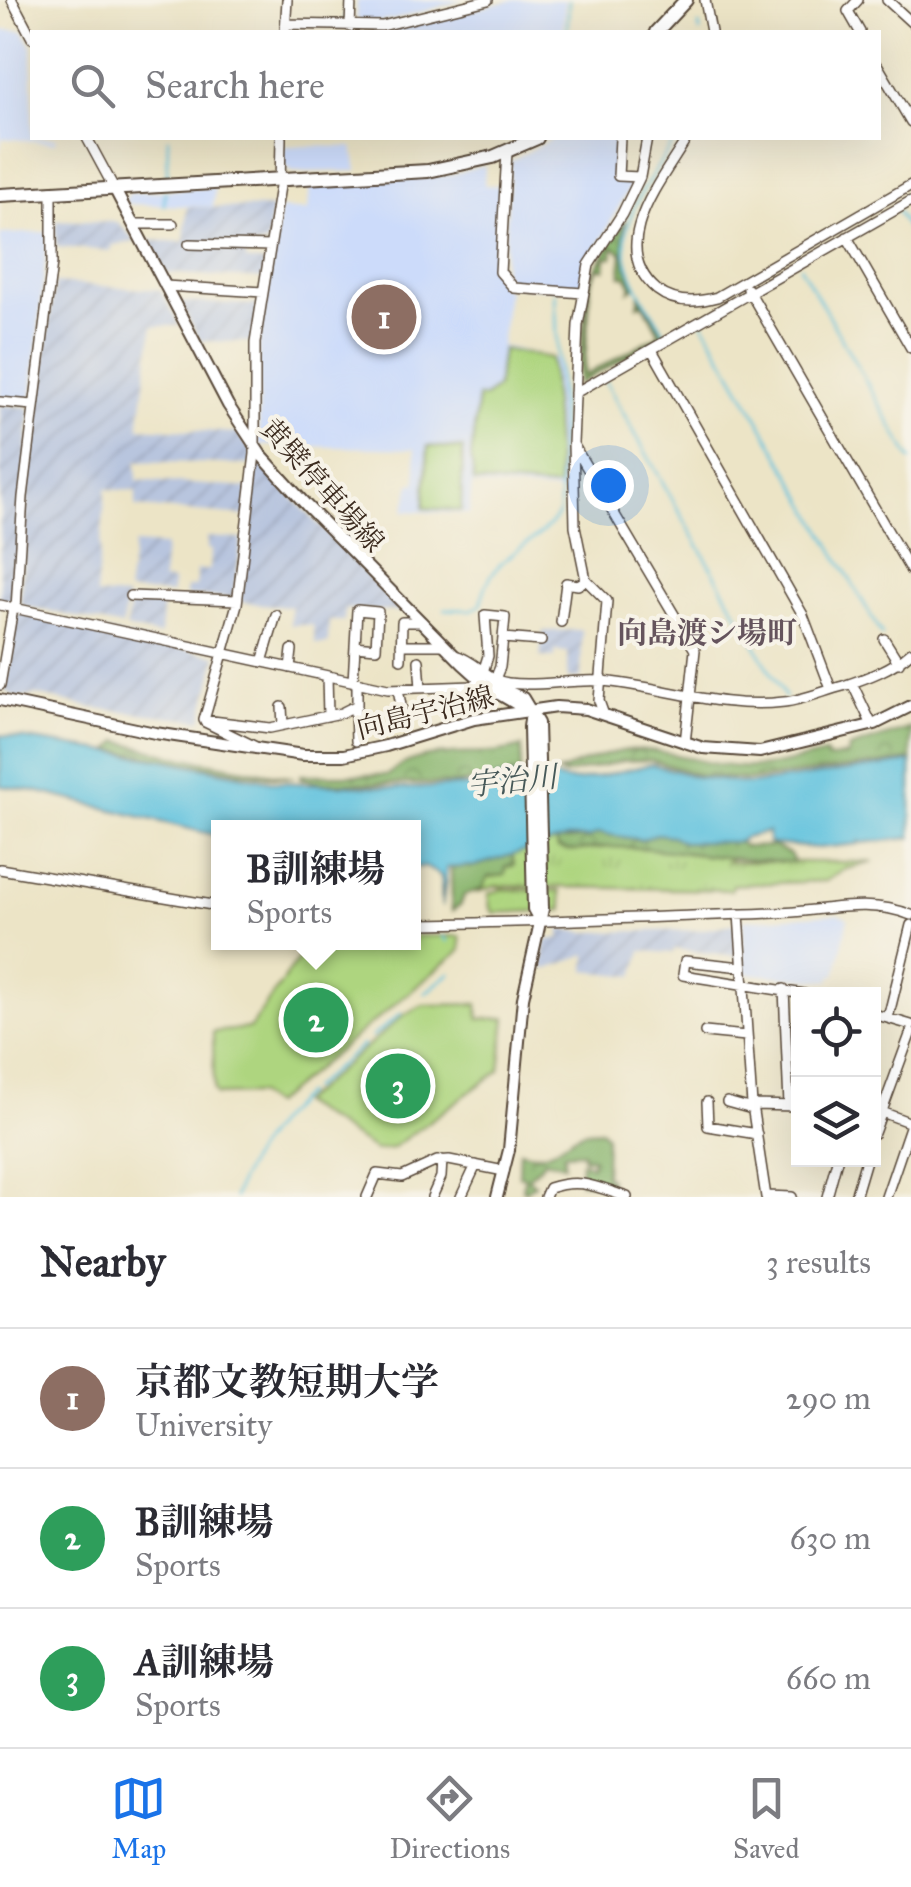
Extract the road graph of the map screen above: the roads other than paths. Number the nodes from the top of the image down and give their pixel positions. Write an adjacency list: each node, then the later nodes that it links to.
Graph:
1 (12, 0): 16 (street)
2 (287, 0): 13 (street)
3 (351, 0): 11 (street)
4 (488, 0): 11 (street)
5 (686, 0): 12 (highway)
6 (705, 0): 14 (street)
7 (858, 0): 9 (street)
8 (887, 0): 10 (street)
9 (844, 6): 15 (street)
10 (911, 22)
11 (346, 27): 13 (street)
12 (667, 27)
13 (286, 28)
14 (711, 30)
15 (859, 30)
16 (30, 34)
17 (881, 71): 18 (street)
18 (911, 122)
19 (87, 140): 29 (street)
20 (281, 140): 27 (street)
21 (533, 140): 25 (highway)
22 (620, 140): 26 (street)
23 (647, 140): 26 (street)
24 (686, 140): 33 (street)
25 (506, 152): 27 (highway); 42 (street)
26 (640, 177): 33 (street)
27 (280, 179): 29 (highway); 38 (street)
28 (911, 185): 40 (street)
29 (114, 188): 30 (highway); 34 (main road, 黄檗停車場線)
30 (52, 192): 31 (highway); 47 (street)
31 (0, 195)
32 (911, 201): 36 (street)
33 (630, 217): 40 (street); 42 (street)
34 (133, 224): 35 (street); 39 (main road, 黄檗停車場線)
35 (173, 224)
36 (847, 238): 40 (street); 43 (street)
37 (189, 244): 38 (street)
38 (270, 246): 41 (street)
39 (165, 286): 41 (street); 49 (main road, 黄檗停車場線)
40 (748, 289): 44 (street); 50 (street)
41 (263, 292): 49 (street)
42 (583, 293): 45 (street)
43 (911, 348)
44 (652, 350): 45 (street); 81 (street)
45 (575, 393): 48 (street)
46 (0, 402): 47 (street)
47 (34, 405): 55 (street)
48 (573, 444): 51 (street); 83 (street)
49 (255, 446): 53 (street); 57 (main road, 黄檗停車場線)
50 (911, 571)
51 (586, 580): 58 (street); 77 (street)
52 (130, 596): 53 (street)
53 (238, 600): 67 (street)
54 (0, 605): 55 (street)
55 (15, 606): 67 (street); 79 (street)
56 (276, 616): 70 (street)
57 (422, 622): 64 (street); 65 (main road, 黄檗停車場線)
58 (561, 622)
59 (526, 626): 62 (street)
60 (503, 638): 62 (street); 73 (street); 75 (street)
61 (884, 639): 72 (street)
62 (525, 640): 63 (street)
63 (541, 641)
64 (401, 645): 65 (street); 69 (street)
65 (444, 645): 73 (main road, 黄檗停車場線)
66 (355, 646): 66 (street); 76 (street)
67 (222, 651): 70 (street); 94 (street)
68 (911, 652): 72 (street)
69 (401, 659)
70 (263, 660): 74 (street)
71 (419, 662): 80 (street)
72 (899, 663): 78 (street)
73 (481, 675): 75 (street); 80 (street); 84 (main road, 黄檗停車場線); 93 (main road, 黄檗停車場線)
74 (328, 676): 76 (street); 92 (street)
75 (495, 679): 77 (street)
76 (354, 680): 82 (street); 87 (street)
77 (601, 681): 83 (street); 91 (street)
78 (852, 683): 81 (street); 96 (street)
79 (0, 685)
80 (421, 685): 82 (street)
81 (831, 689): 83 (street)
82 (398, 690): 89 (street)
83 (689, 697): 98 (street)
84 (508, 699): 90 (main road); 93 (main road, 黄檗停車場線)
85 (0, 700): 99 (main road, 向島宇治線)
86 (911, 706): 96 (main road, 向島宇治線)
87 (355, 707): 92 (street); 97 (street)
88 (282, 708): 95 (street)
89 (402, 711)
90 (506, 714): 93 (main road, 向島宇治線); 99 (main road, 向島宇治線)
91 (604, 714): 93 (main road, 向島宇治線); 98 (main road, 向島宇治線)
92 (328, 716): 95 (street)
93 (533, 719): 102 (main road)
94 (204, 720): 95 (street); 99 (street)
95 (283, 725)
96 (872, 725): 98 (main road, 向島宇治線)
97 (356, 741)
98 (685, 743)
99 (260, 750)
100 (0, 868): 101 (street)
101 (211, 905)
102 (538, 914): 103 (street); 105 (street); 129 (main road)
103 (739, 914): 104 (street); 107 (street)
104 (911, 915)
105 (421, 923)
106 (911, 925): 111 (street)
107 (742, 967): 108 (street); 108 (street)
108 (742, 984): 109 (street); 115 (street)
109 (784, 989): 110 (street); 116 (street)
110 (791, 991)
111 (881, 1015)
112 (881, 1016): 113 (street)
113 (911, 1028): 120 (street)
114 (705, 1032): 115 (street)
115 (746, 1036): 121 (street)
116 (791, 1089)
117 (707, 1102): 124 (street)
118 (726, 1102): 121 (street)
119 (791, 1103): 121 (street)
120 (881, 1103)
121 (752, 1107): 124 (street)
122 (881, 1109): 123 (street)
123 (911, 1123): 140 (street)
124 (757, 1134): 130 (street)
125 (442, 1160): 126 (street); 131 (street); 132 (street)
126 (476, 1164): 129 (street); 133 (street)
127 (834, 1167): 138 (street)
128 (864, 1167): 139 (street)
129 (504, 1171): 134 (main road)
130 (766, 1196): 137 (street)
131 (367, 1197)
132 (432, 1197)
133 (461, 1197)
134 (497, 1197)
135 (545, 1197): 136 (street)
136 (627, 1197)
137 (792, 1197)
138 (828, 1197)
139 (854, 1197)
140 (886, 1197)

